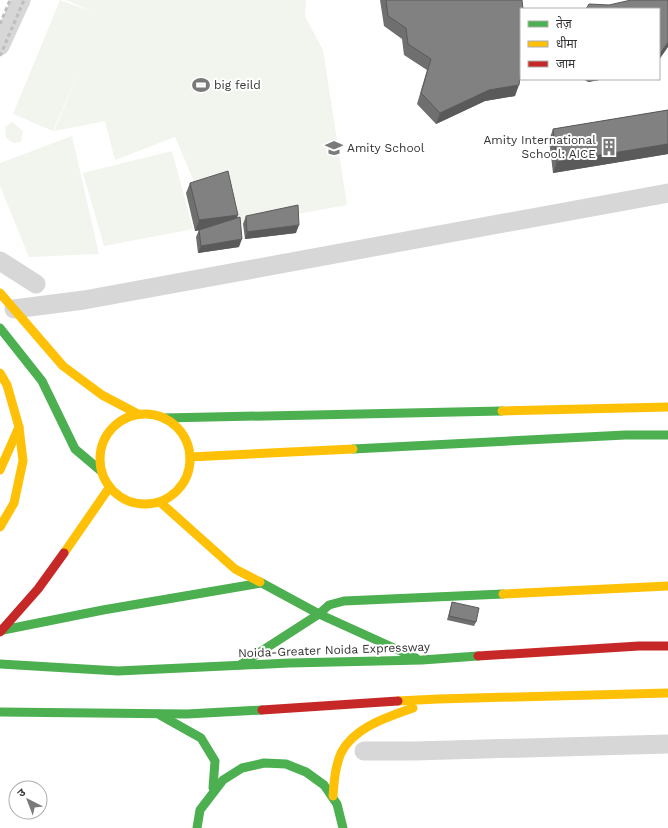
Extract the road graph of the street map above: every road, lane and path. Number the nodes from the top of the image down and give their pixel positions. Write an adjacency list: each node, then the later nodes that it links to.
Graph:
1 (21, 0): 2 (street)
2 (0, 46)
3 (668, 193): 7 (street)
4 (0, 262): 5 (street)
5 (36, 284)
6 (0, 293): 7 (main road)
7 (14, 309): 11 (main road)
8 (0, 328): 17 (main road)
9 (0, 373): 13 (main road)
10 (668, 407): 12 (main road)
11 (138, 414): 12 (main road); 17 (main road)
12 (164, 418): 15 (main road)
13 (19, 427): 16 (main road); 20 (main road)
14 (668, 435): 15 (main road)
15 (190, 457): 19 (main road)
16 (0, 470)
17 (101, 471): 18 (main road)
18 (109, 488): 19 (main road); 24 (main road)
19 (160, 502): 21 (main road)
20 (0, 527)
21 (261, 583): 23 (main road); 24 (main road)
22 (668, 586): 23 (main road)
23 (318, 614): 26 (main road); 28 (main road)
24 (1, 631)
25 (668, 646): 26 (main road, Noida-Greater Noida Expressway)
26 (422, 660): 28 (main road, Noida-Greater Noida Expressway)
27 (0, 664): 28 (main road, Noida-Greater Noida Expressway)
28 (240, 665)
29 (668, 693): 30 (main road)
30 (438, 699): 32 (main road); 36 (main road)
31 (0, 712): 32 (main road)
32 (158, 714): 35 (main road)
33 (668, 744): 34 (street)
34 (364, 751)
35 (213, 788): 36 (main road); 37 (main road)
36 (333, 796): 40 (main road)
37 (200, 810): 38 (main road); 39 (main road)
38 (190, 828)
39 (197, 828)
40 (343, 828)

